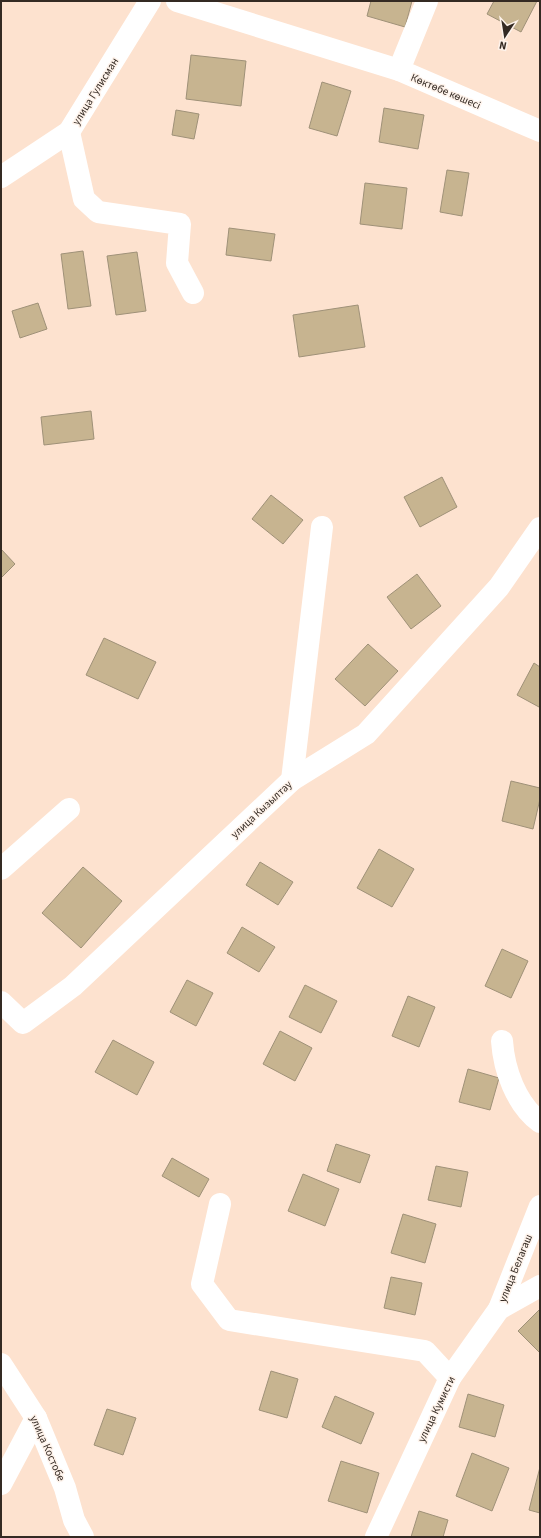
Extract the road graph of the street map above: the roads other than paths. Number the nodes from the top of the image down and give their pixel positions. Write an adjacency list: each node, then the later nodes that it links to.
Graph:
1 (150, 1): 6 (street, улица Гулисман)
2 (177, 1): 4 (street)
3 (427, 1): 4 (street, Көктөбе көшесі)
4 (399, 70): 5 (street, Көктөбе көшесі)
5 (540, 131)
6 (69, 132): 7 (street, улица Гулисман); 8 (street)
7 (1, 176)
8 (193, 294)
9 (322, 527): 11 (street)
10 (540, 528): 11 (street, улица Кызылтау)
11 (292, 780): 14 (street, улица Кызылтау)
12 (69, 809): 13 (street)
13 (1, 869)
14 (1, 1002)
15 (502, 1041): 16 (street)
16 (540, 1122)
17 (220, 1204): 22 (street)
18 (540, 1206): 20 (street, улица Белагаш)
19 (540, 1286): 20 (street, улица Кумисти)
20 (499, 1309): 22 (street, улица Кумисти)
21 (1, 1364): 23 (street, улица Костобе)
22 (450, 1378): 26 (street, улица Кумисти)
23 (36, 1418): 24 (street); 25 (street, улица Костобе)
24 (1, 1484)
25 (83, 1537)
26 (376, 1537)

